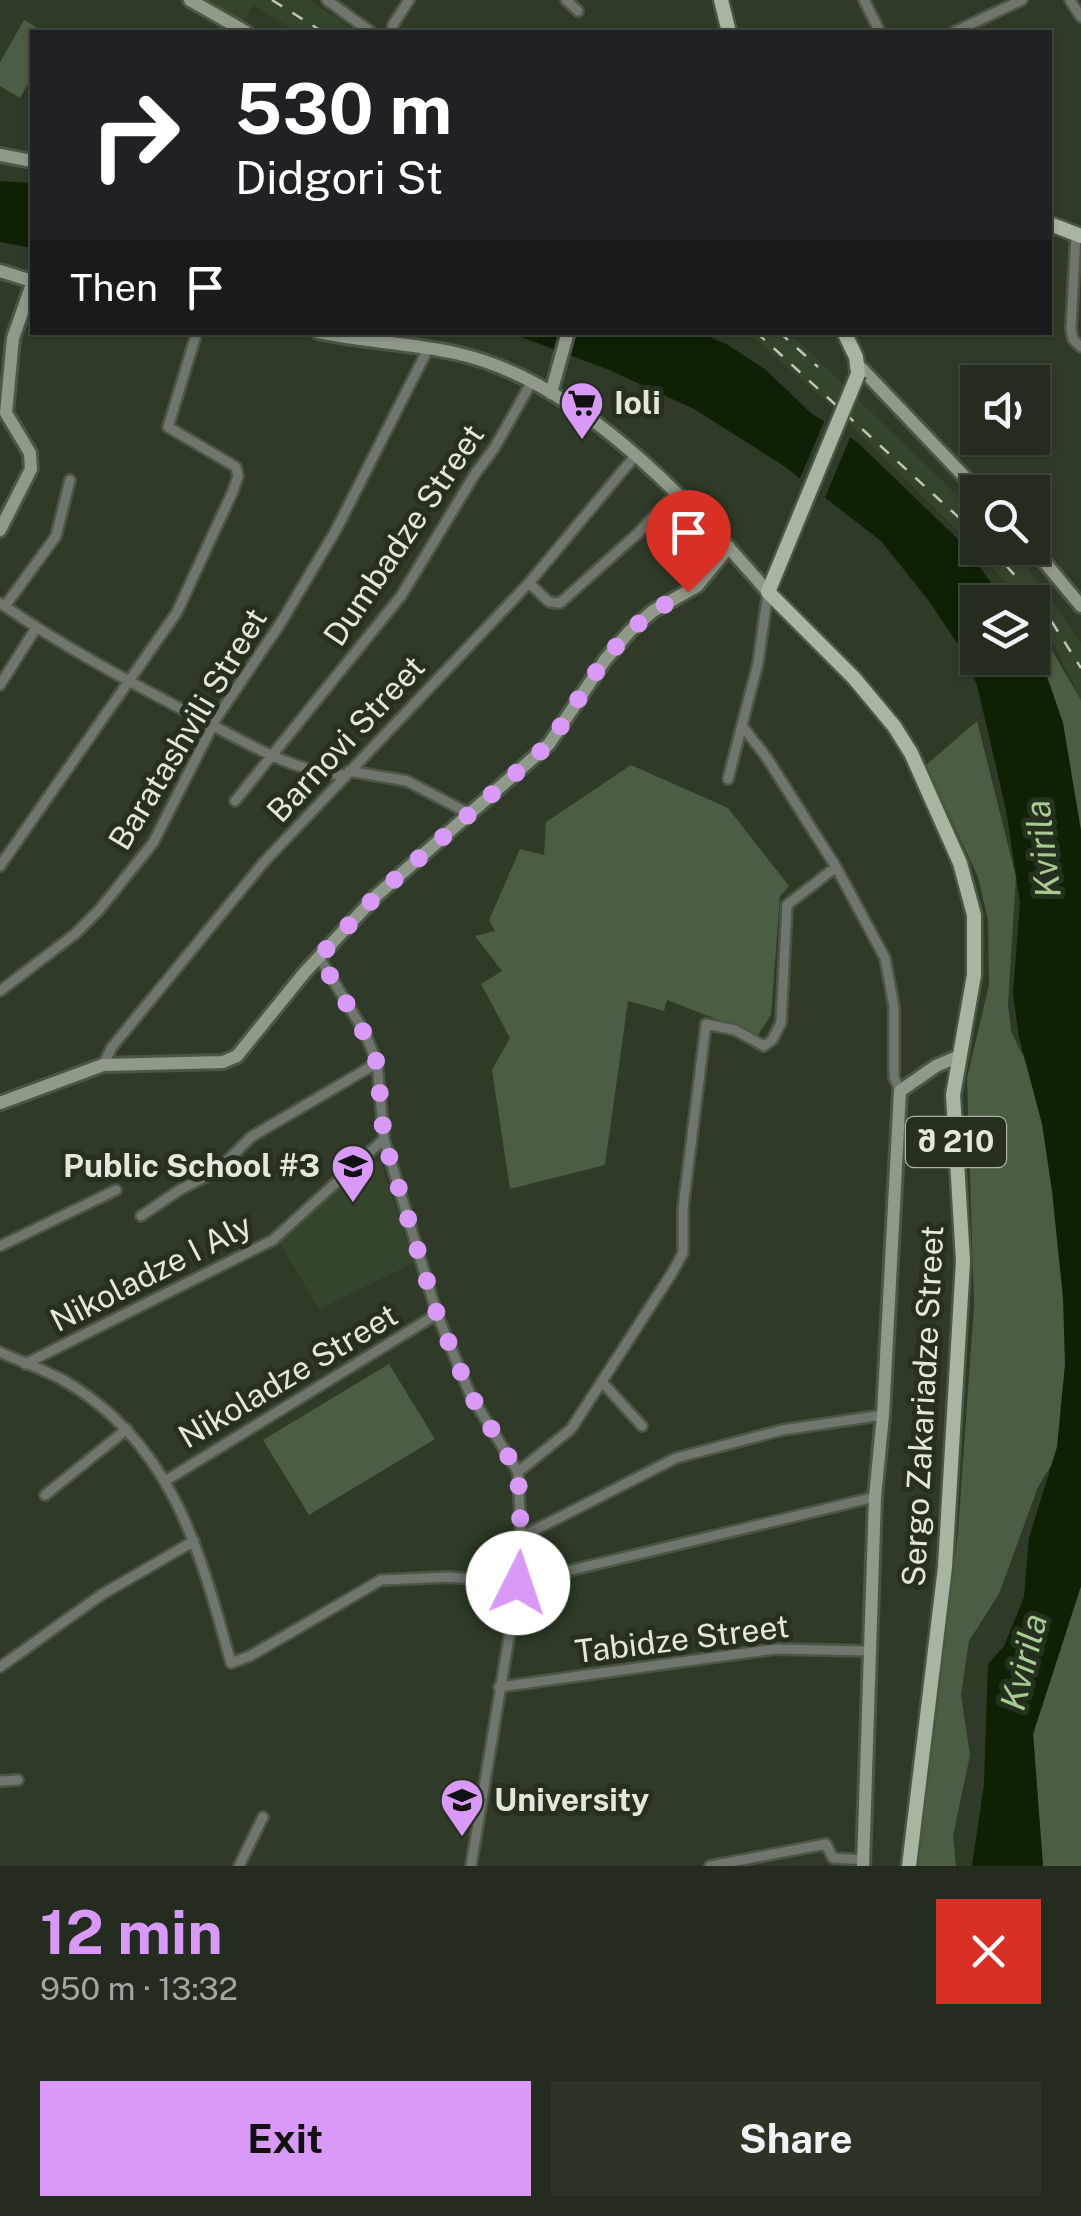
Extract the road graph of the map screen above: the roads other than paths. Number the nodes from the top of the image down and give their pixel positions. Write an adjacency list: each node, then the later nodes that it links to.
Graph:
1 (190, 0): 11 (street)
2 (327, 0): 12 (street)
3 (566, 0): 9 (street)
4 (722, 0): 14 (main road)
5 (864, 0): 15 (street)
6 (1022, 0): 16 (street)
7 (1070, 0): 10 (street)
8 (402, 3): 13 (street)
9 (578, 11)
10 (1081, 17)
11 (242, 30)
12 (368, 30)
13 (393, 30)
14 (730, 30)
15 (879, 30)
16 (958, 30)
17 (0, 155): 18 (street)
18 (30, 161)
19 (1052, 225): 20 (main road)
20 (1078, 235): 28 (street)
21 (0, 271): 22 (street)
22 (30, 281)
23 (30, 288): 31 (street)
24 (196, 335): 46 (street)
25 (337, 335): 29 (street, Sergo Zakariadze Street)
26 (567, 335): 33 (street)
27 (845, 335): 30 (main road)
28 (1081, 347)
29 (428, 349): 32 (street, Sergo Zakariadze Street); 48 (street, Baratashvili Street)
30 (858, 369): 35 (street); 42 (main road, bridge)
31 (4, 383): 38 (street)
32 (531, 384): 33 (street, Sergo Zakariadze Street); 50 (street, Dumbadze Street)
33 (552, 393): 34 (street, Sergo Zakariadze Street)
34 (635, 456): 37 (street, Sergo Zakariadze Street); 41 (street, Barnovi Street)
35 (962, 475)
36 (70, 480): 43 (street)
37 (677, 492): 39 (street, Sergo Zakariadze Street); 41 (street)
38 (0, 530)
39 (729, 546): 42 (street, Sergo Zakariadze Street); 54 (street)
40 (1047, 565): 44 (street)
41 (528, 582): 51 (street, Barnovi Street)
42 (770, 586): 49 (street); 59 (main road, Sergo Zakariadze Street / შ 210)
43 (2, 604): 45 (street)
44 (1081, 606)
45 (36, 628): 46 (street); 47 (street)
46 (128, 680): 48 (street); 55 (street)
47 (0, 685)
48 (213, 725): 50 (street); 58 (street, Baratashvili Street)
49 (743, 728): 52 (street); 56 (street)
50 (271, 754): 51 (street); 53 (street, Dumbadze Street)
51 (348, 773): 54 (street); 61 (street, Barnovi Street)
52 (728, 779)
53 (235, 802)
54 (472, 815): 57 (street)
55 (0, 866)
56 (836, 867): 62 (street); 71 (street)
57 (319, 957): 60 (street, Nikoladze Street); 61 (street)
58 (0, 991)
59 (957, 1057): 62 (street); 92 (main road, Sergo Zakariadze Street / შ 210)
60 (377, 1063): 64 (street, Nikoladze Street); 66 (street)
61 (103, 1065): 63 (street)
62 (900, 1091): 72 (street)
63 (0, 1103)
64 (384, 1139): 68 (street, Nikoladze Street); 70 (street, Nikoladze I Aly)
65 (116, 1190): 67 (street)
66 (141, 1216)
67 (0, 1246)
68 (437, 1314): 75 (street, Nikoladze Street); 76 (street, Nikoladze Street)
69 (0, 1352): 70 (street)
70 (26, 1364): 74 (street)
71 (603, 1382): 73 (street); 75 (street)
72 (883, 1415): 78 (street); 79 (street)
73 (642, 1426)
74 (127, 1429): 76 (street); 77 (street)
75 (518, 1472): 79 (street, Nikoladze Street)
76 (164, 1480): 80 (street)
77 (45, 1495)
78 (876, 1497): 81 (street); 82 (street)
79 (521, 1537): 81 (street, Nikoladze Street)
80 (194, 1541): 81 (street); 83 (street)
81 (518, 1583): 84 (street, Nikoladze Street)
82 (872, 1651): 84 (street, Tabidze Street); 88 (street)
83 (0, 1667)
84 (499, 1687): 90 (street, Nikoladze Street)
85 (0, 1780): 86 (street)
86 (18, 1780)
87 (263, 1817): 89 (street)
88 (864, 1863): 91 (street)
89 (239, 1866)
90 (471, 1866)
91 (710, 1866)
92 (908, 1866)

